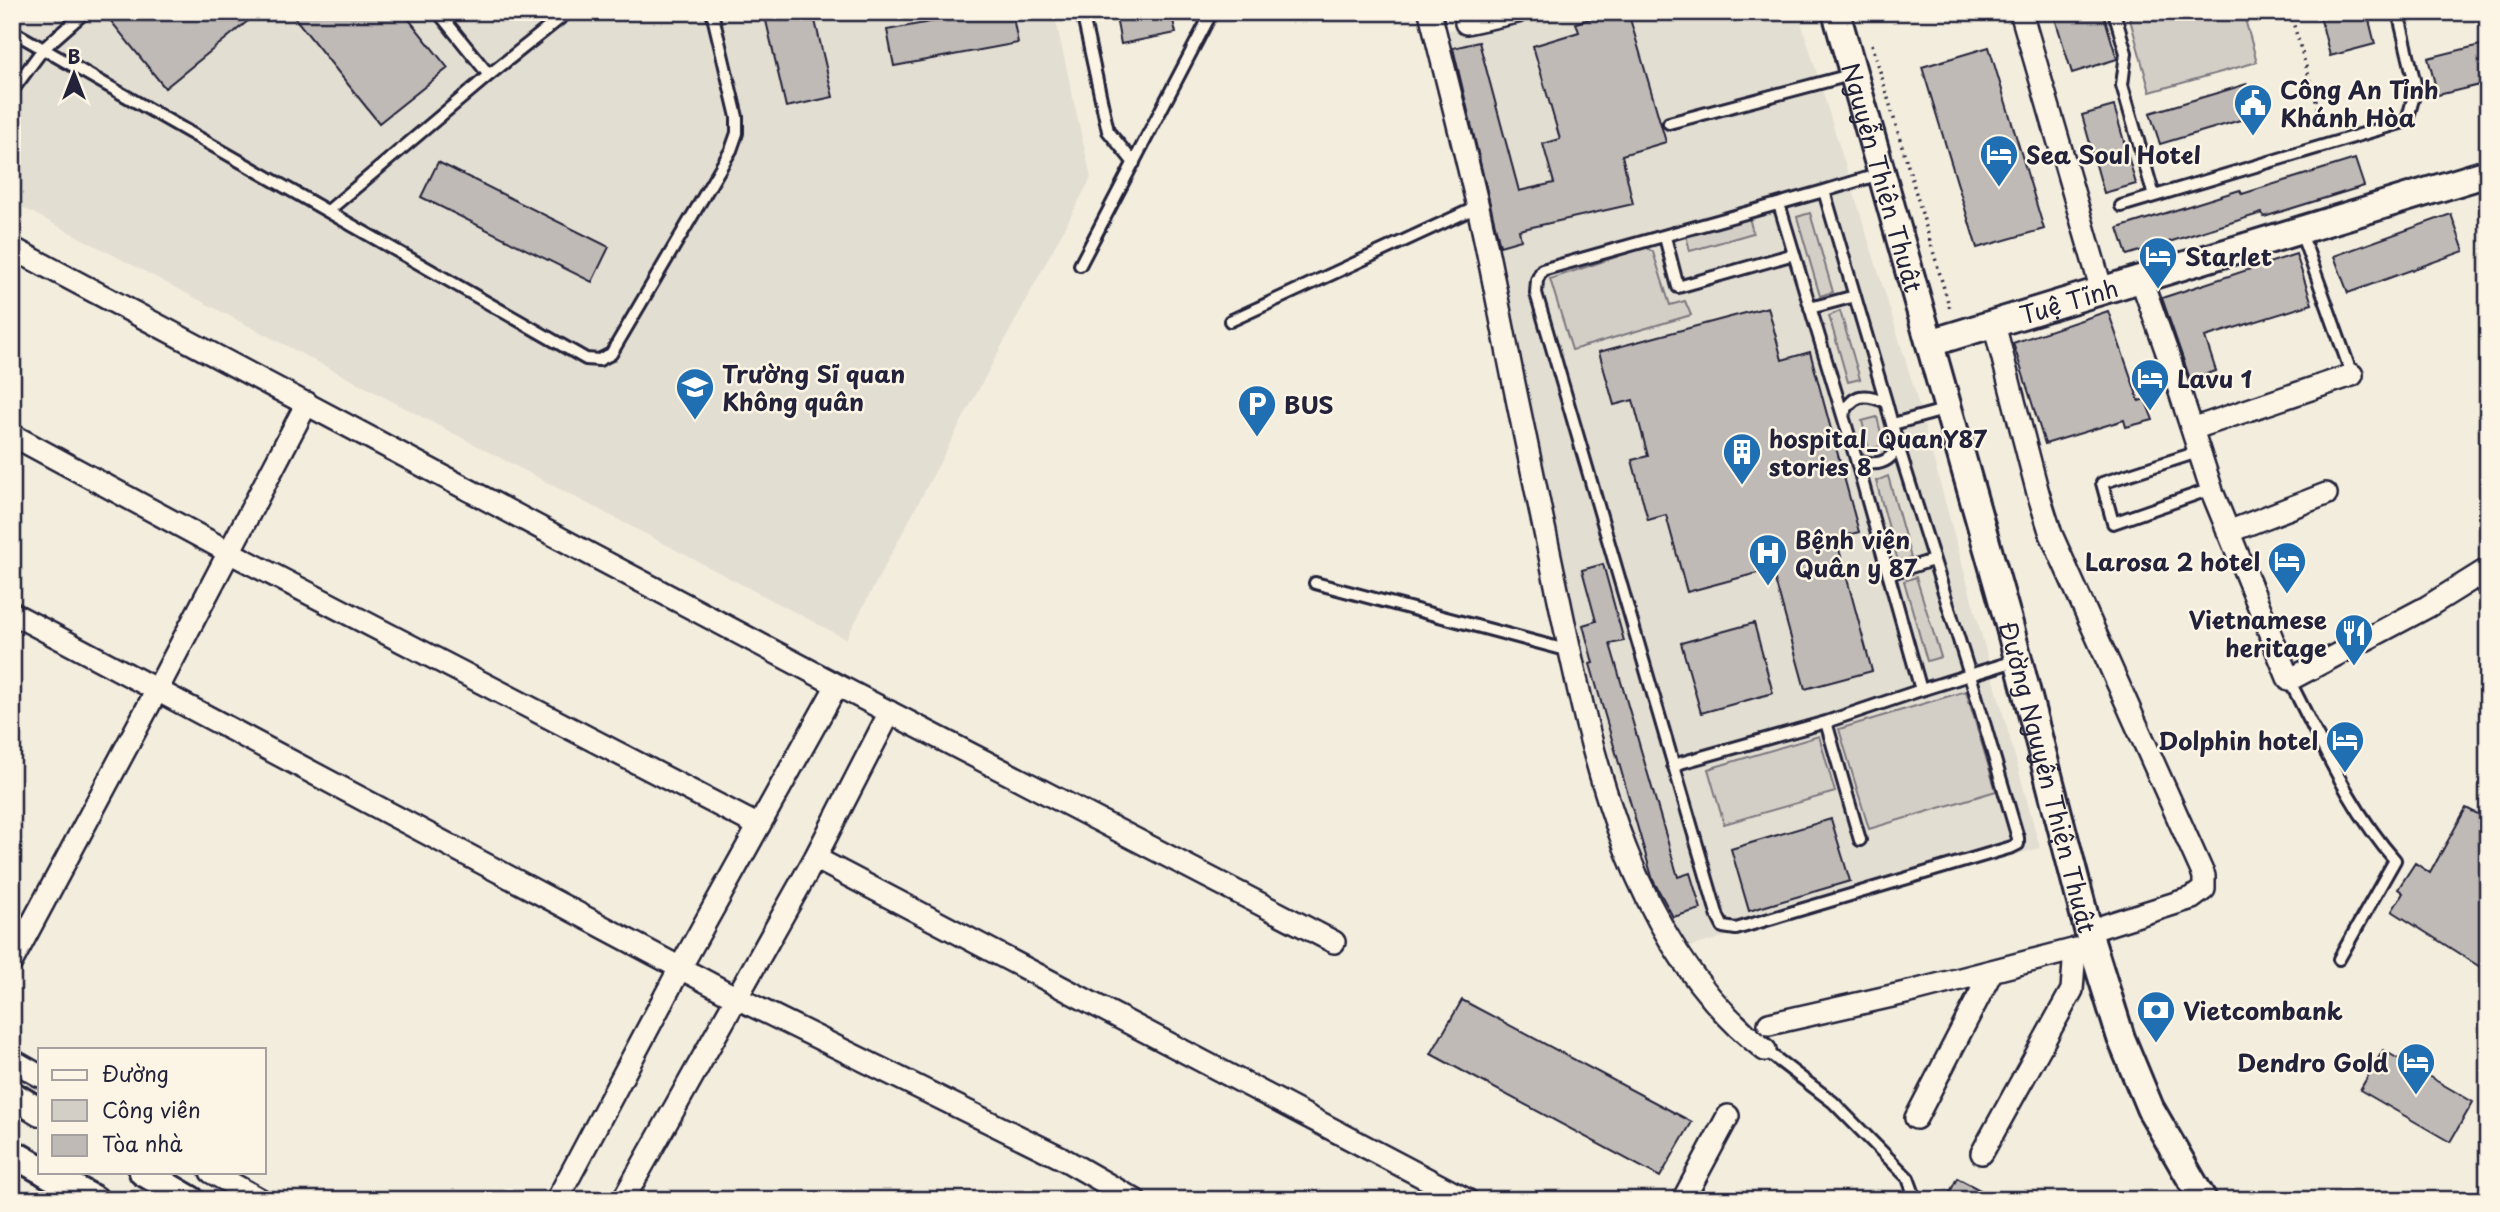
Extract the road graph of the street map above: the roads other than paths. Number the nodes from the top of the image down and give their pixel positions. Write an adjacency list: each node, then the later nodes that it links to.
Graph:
1 (85, 12): 15 (lane)
2 (438, 12): 17 (lane)
3 (568, 12): 17 (lane)
4 (712, 12): 28 (lane)
5 (1082, 12): 20 (lane)
6 (1212, 12): 20 (lane)
7 (1430, 12): 27 (street)
8 (1517, 12): 13 (street)
9 (1836, 12): 16 (street, Nguyễn Thiện Thuật)
10 (2021, 12): 35 (street)
11 (2114, 12): 24 (lane)
12 (2398, 12): 24 (lane)
13 (1465, 23)
14 (12, 31): 15 (lane)
15 (43, 48): 18 (lane); 28 (lane)
16 (1854, 74): 19 (lane); 22 (street, Nguyễn Thiện Thuật)
17 (489, 75): 28 (lane)
18 (12, 91)
19 (1669, 123)
20 (1134, 163): 33 (lane)
21 (2488, 173): 29 (street, Tuệ Tĩnh)
22 (1883, 174): 23 (lane); 40 (street, Nguyễn Thiện Thuật)
23 (1825, 191): 25 (lane); 36 (lane)
24 (2154, 196): 26 (lane)
25 (1779, 204): 30 (lane); 32 (lane)
26 (2121, 206)
27 (1478, 207): 38 (lane); 62 (street)
28 (328, 211)
29 (2300, 230): 34 (street, Tuệ Tĩnh); 41 (lane)
30 (1664, 237): 32 (lane); 71 (lane)
31 (12, 248): 43 (street)
32 (1794, 254): 37 (lane)
33 (1080, 265)
34 (2141, 279): 35 (street, Tuệ Tĩnh); 47 (street)
35 (2102, 291): 39 (street, Tuệ Tĩnh)
36 (1855, 296): 37 (lane); 42 (lane)
37 (1810, 308): 45 (lane)
38 (1230, 321)
39 (1994, 324): 40 (street, Tuệ Tĩnh); 76 (street)
40 (1930, 343): 44 (street, Đường Nguyễn Thiện Thuật)
41 (2352, 375): 47 (street)
42 (1886, 402): 45 (lane); 46 (lane)
43 (307, 403): 55 (street); 66 (street)
44 (1949, 409): 46 (lane); 63 (street, Đường Nguyễn Thiện Thuật)
45 (1843, 415): 51 (lane)
46 (1893, 424): 49 (lane)
47 (2192, 429): 50 (street)
48 (12, 435): 55 (street)
49 (1898, 446): 51 (lane); 56 (lane)
50 (2198, 452): 52 (street); 52 (lane)
51 (1856, 459): 58 (lane)
52 (2211, 489): 54 (street)
53 (2326, 494): 54 (street)
54 (2228, 532): 65 (street)
55 (229, 552): 67 (street); 72 (street)
56 (1933, 560): 58 (lane); 64 (lane)
57 (2481, 573): 60 (lane); 65 (street)
58 (1889, 574): 68 (lane)
59 (1315, 583): 62 (lane)
60 (2488, 595)
61 (12, 613): 67 (street)
62 (1570, 651): 83 (street)
63 (2018, 660): 64 (lane); 76 (street, Đường Nguyễn Thiện Thuật)
64 (1970, 675): 68 (lane); 71 (lane)
65 (2289, 680): 77 (lane)
66 (837, 685): 69 (street); 72 (street)
67 (158, 690): 78 (street); 79 (street)
68 (1921, 690): 70 (lane)
69 (890, 712): 74 (street); 75 (street)
70 (1826, 722): 71 (lane); 73 (lane)
71 (1673, 765)
72 (759, 827): 79 (street)
73 (1860, 840)
74 (816, 858): 81 (street); 96 (street)
75 (1334, 942)
76 (2085, 942): 80 (street); 91 (street); 105 (street, Đường Nguyễn Thiện Thuật)
77 (2339, 959)
78 (12, 961)
79 (680, 968): 81 (street); 100 (street)
80 (1992, 971): 82 (street); 89 (street)
81 (735, 998): 101 (street); 102 (street)
82 (1769, 1024)
83 (1765, 1050): 104 (lane)
84 (12, 1060): 85 (street)
85 (38, 1075)
86 (12, 1096): 87 (street)
87 (38, 1111)
88 (1728, 1116): 103 (street)
89 (1916, 1118)
90 (12, 1153): 92 (street)
91 (1982, 1153)
92 (38, 1168)
93 (49, 1174): 97 (street)
94 (146, 1174): 98 (street)
95 (215, 1174): 99 (street)
96 (1462, 1199)
97 (95, 1200)
98 (191, 1200)
99 (261, 1200)
100 (557, 1200)
101 (623, 1200)
102 (1135, 1200)
103 (1683, 1200)
104 (1916, 1200)
105 (2203, 1200)

